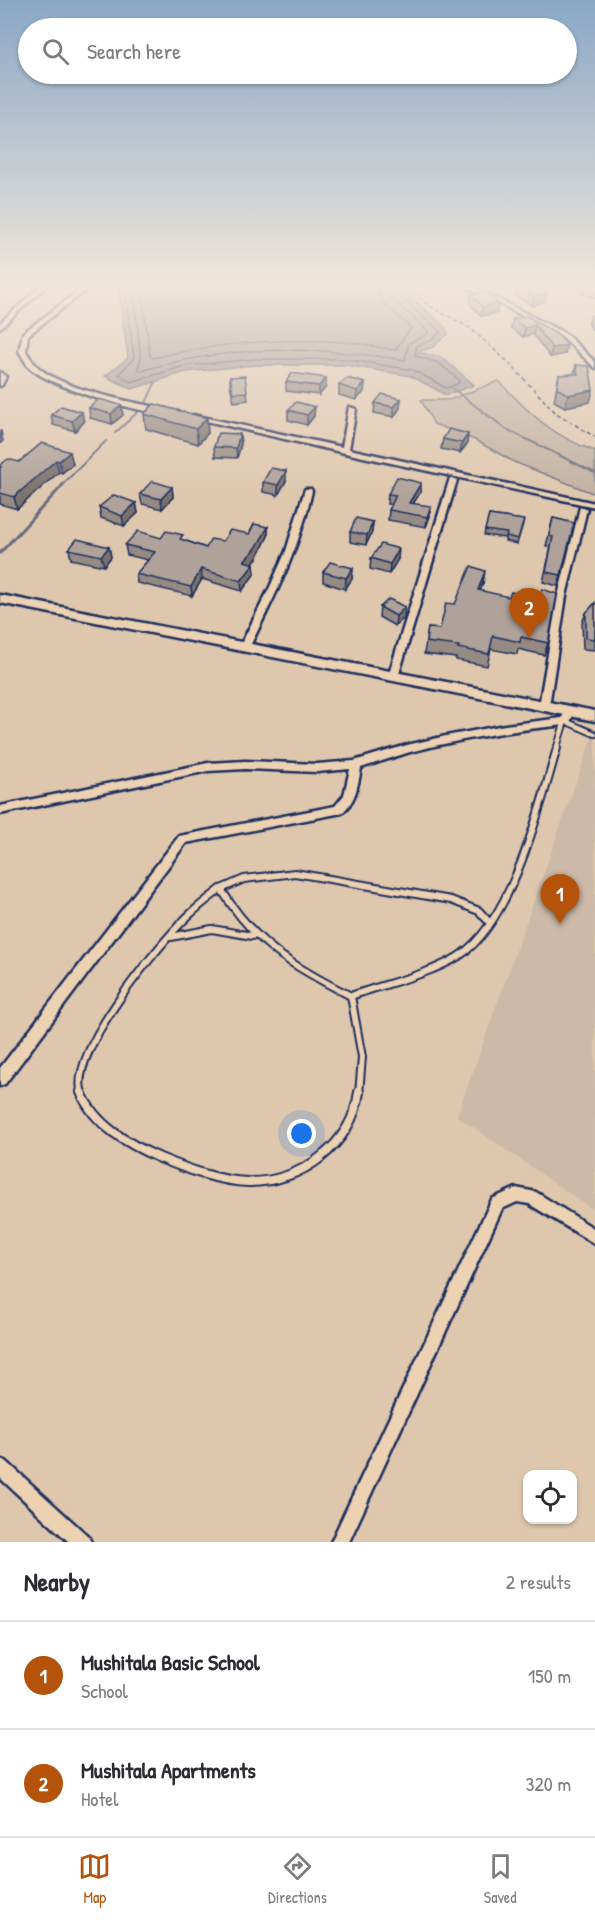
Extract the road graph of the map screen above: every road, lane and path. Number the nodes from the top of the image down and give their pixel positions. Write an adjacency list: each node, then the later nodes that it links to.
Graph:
1 (23, 356): 6 (street)
2 (502, 356): 8 (path)
3 (0, 374): 4 (street)
4 (0, 384)
5 (352, 410): 9 (street)
6 (169, 412)
7 (180, 414): 9 (street)
8 (595, 437)
9 (345, 451): 12 (street)
10 (453, 480): 16 (street)
11 (308, 491): 15 (street)
12 (595, 505)
13 (583, 509): 17 (street)
14 (0, 599): 15 (main road)
15 (245, 646): 16 (main road)
16 (393, 676): 17 (main road)
17 (544, 706): 18 (main road)
18 (567, 716): 19 (main road); 20 (lane); 21 (street); 24 (lane)
19 (595, 716)
20 (595, 734)
21 (356, 765): 22 (street); 28 (street)
22 (0, 810)
23 (221, 889): 24 (lane); 25 (lane); 26 (lane)
24 (490, 923): 27 (lane)
25 (169, 937): 26 (lane); 27 (lane)
26 (254, 937): 27 (lane)
27 (351, 996)
28 (0, 1078)
29 (595, 1237): 32 (street)
30 (0, 1467): 31 (street)
31 (82, 1542)
32 (340, 1542)

